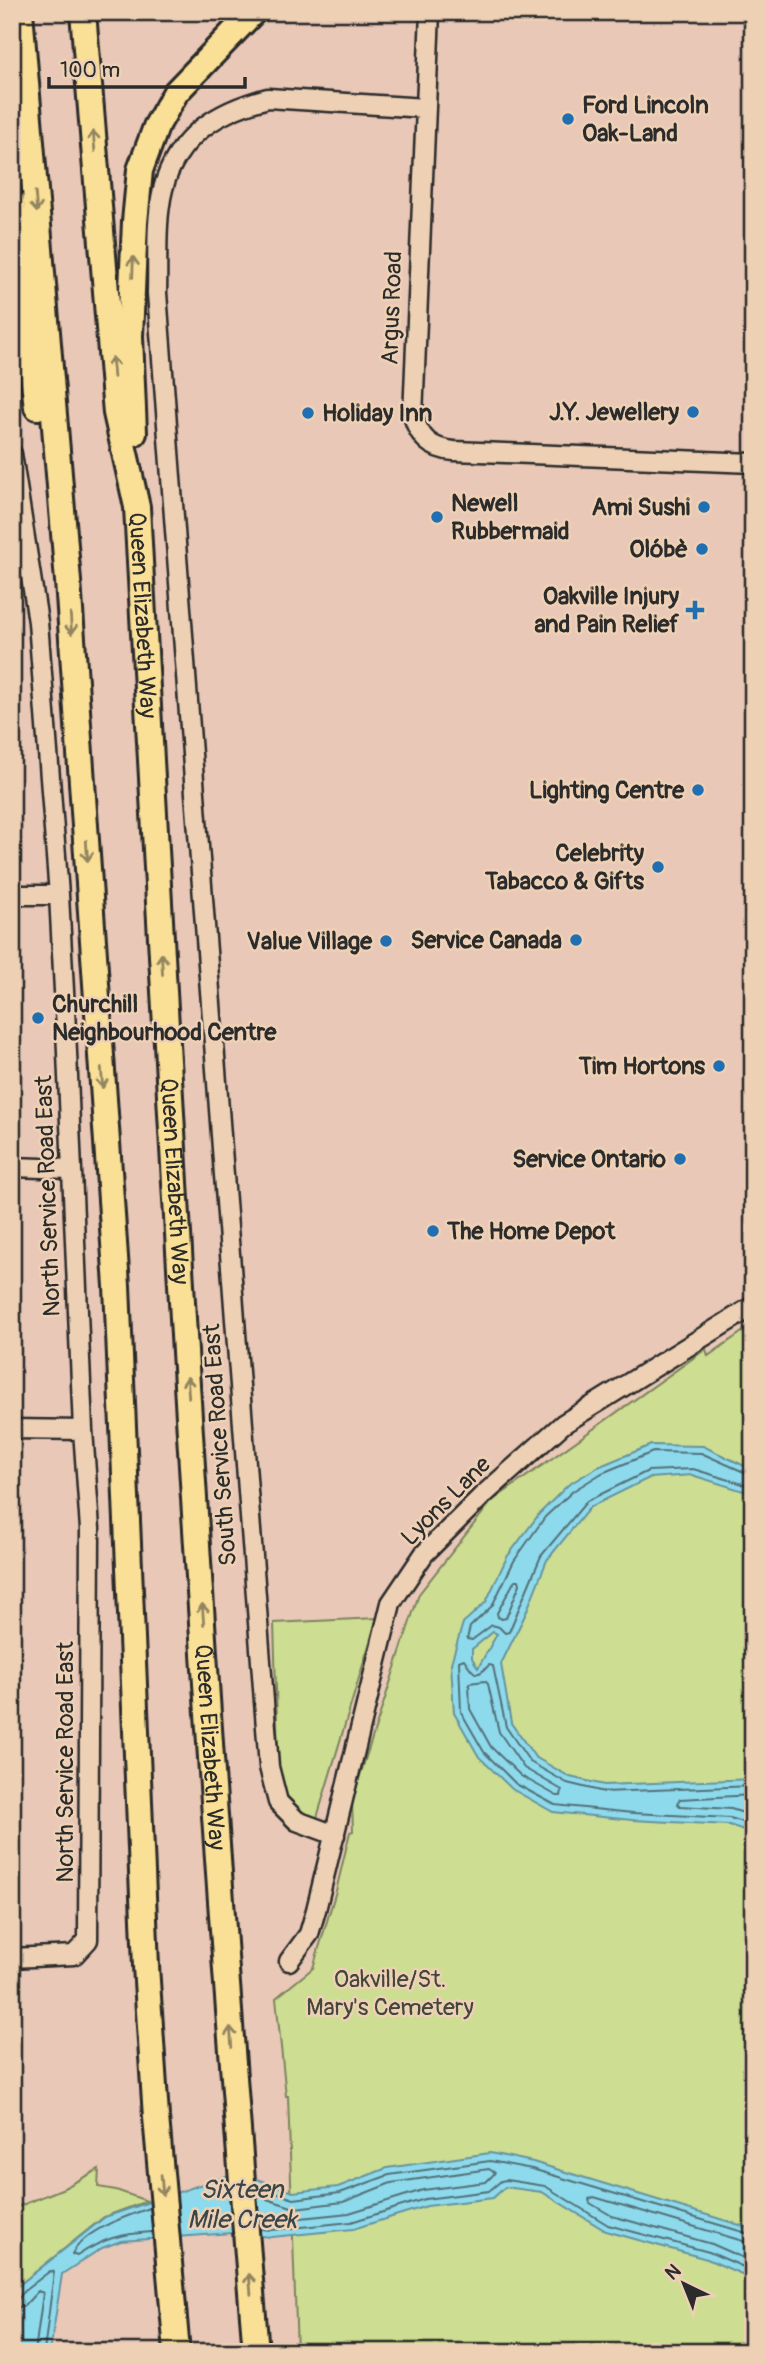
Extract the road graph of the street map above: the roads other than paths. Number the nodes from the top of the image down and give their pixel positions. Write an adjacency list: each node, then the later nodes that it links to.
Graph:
1 (20, 12): 11 (highway, one-way to 11)
2 (83, 12): 9 (highway, Queen Elizabeth Way, one-way to 2)
3 (253, 12): 9 (highway, one-way to 3)
4 (430, 12): 5 (street, Argus Road)
5 (425, 108): 8 (street, Argus Road); 19 (street, South Service Road East)
6 (12, 202): 11 (highway)
7 (12, 454): 10 (street, North Service Road East)
8 (753, 463)
9 (136, 507): 23 (highway, Queen Elizabeth Way, one-way to 9)
10 (18, 540): 13 (street, North Service Road East)
11 (68, 581): 22 (highway, one-way to 22)
12 (12, 895): 13 (street)
13 (59, 895): 15 (street, North Service Road East)
14 (12, 1167): 15 (street)
15 (71, 1169): 18 (street, North Service Road East)
16 (753, 1306): 19 (street, Lyons Lane)
17 (12, 1429): 18 (street)
18 (83, 1430): 20 (street, North Service Road East)
19 (335, 1835): 21 (street, Lyons Lane)
20 (12, 1958)
21 (289, 1961)
22 (177, 2352)
23 (256, 2352)

